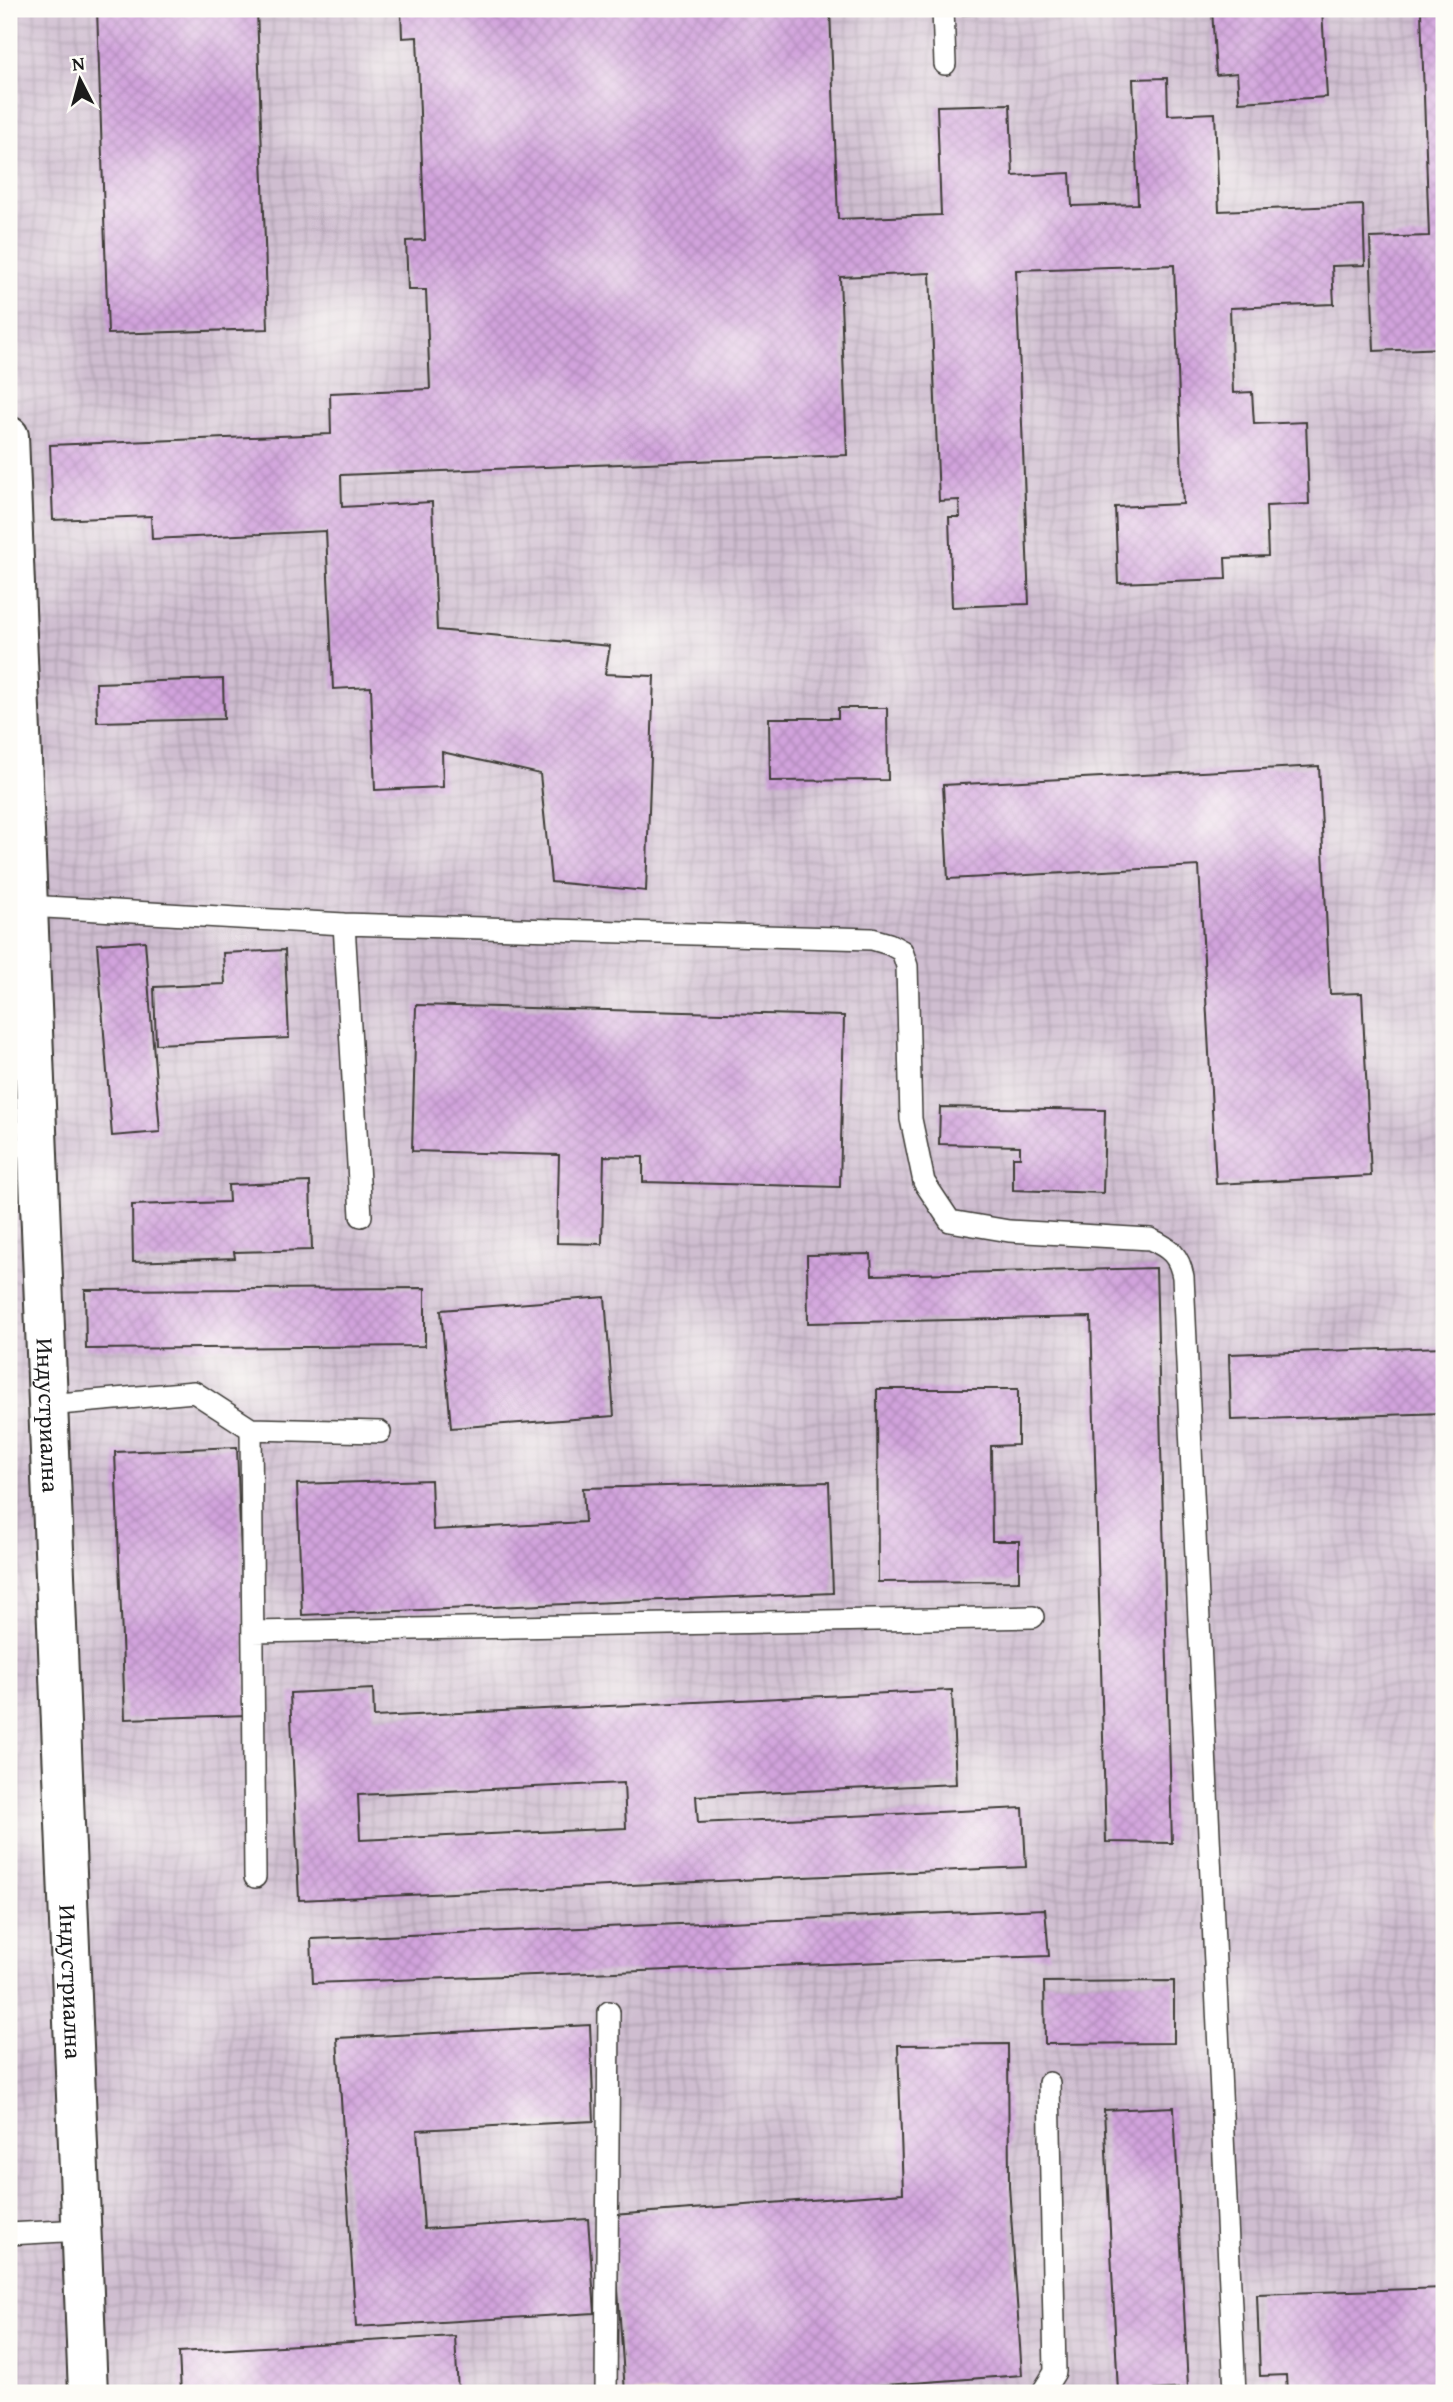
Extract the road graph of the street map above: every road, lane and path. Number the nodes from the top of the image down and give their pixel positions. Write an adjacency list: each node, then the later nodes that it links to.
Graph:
1 (943, 9): 2 (lane)
2 (945, 64)
3 (9, 436): 4 (street, Индустриална)
4 (28, 906): 5 (lane); 7 (street, Индустриална)
5 (344, 924): 6 (lane); 20 (lane)
6 (361, 1216)
7 (48, 1405): 8 (lane); 15 (street, Индустриална)
8 (251, 1429): 9 (lane); 11 (lane)
9 (380, 1432)
10 (1033, 1616): 11 (lane)
11 (253, 1632): 12 (lane)
12 (255, 1877)
13 (609, 2012): 18 (lane)
14 (1049, 2083): 19 (lane)
15 (81, 2230): 16 (lane); 17 (street, Индустриална)
16 (9, 2234)
17 (88, 2393)
18 (606, 2393)
19 (1042, 2393)
20 (1235, 2393)

